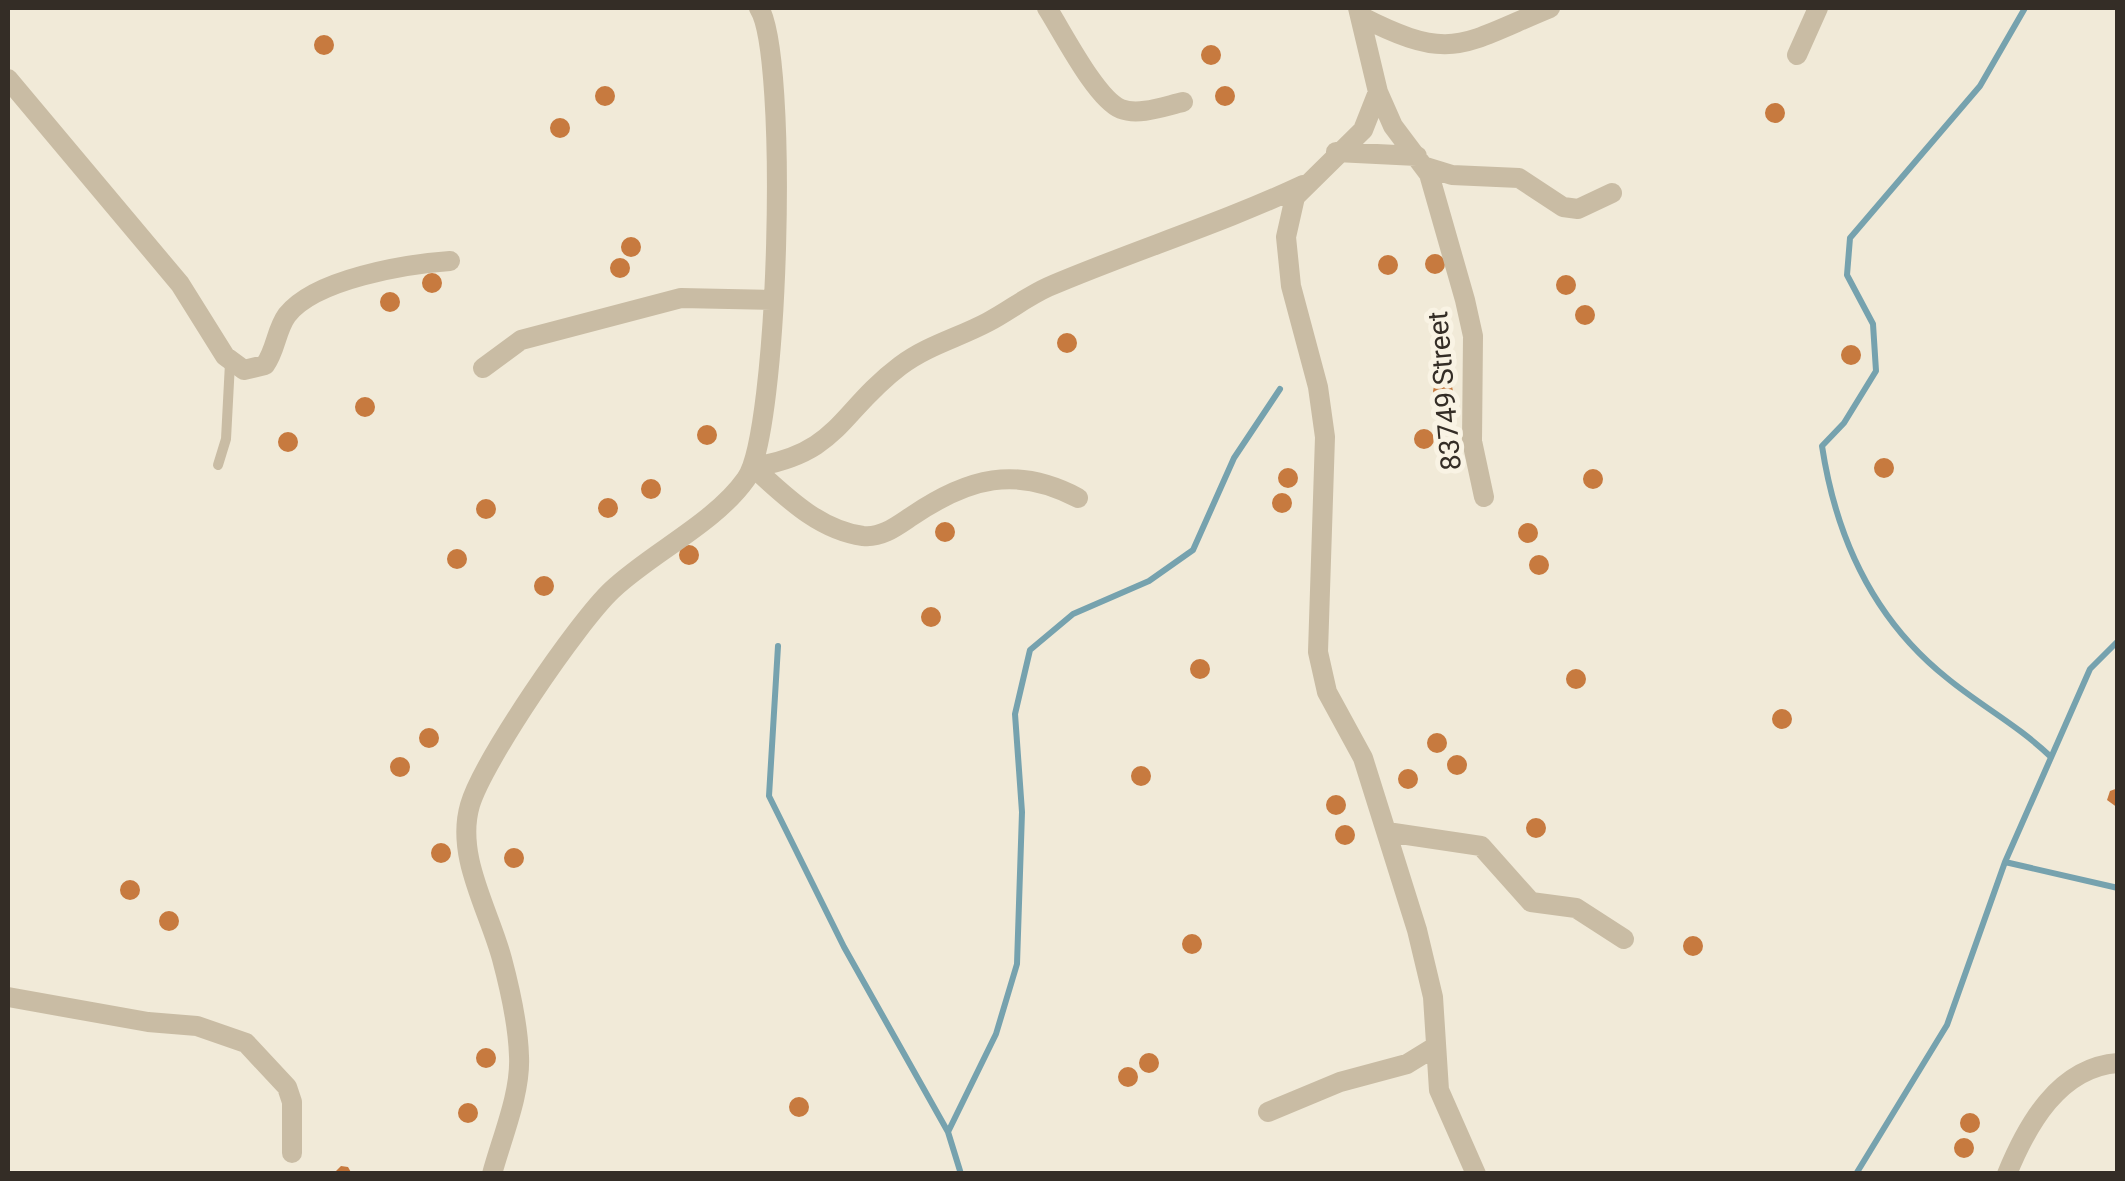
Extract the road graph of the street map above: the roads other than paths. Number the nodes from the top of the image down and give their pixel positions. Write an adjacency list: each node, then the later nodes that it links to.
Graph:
1 (759, 8): 15 (street)
2 (1047, 8): 9 (street)
3 (1550, 8): 5 (street)
4 (1818, 8): 6 (street)
5 (1359, 12): 8 (street, 83749 Street)
6 (1797, 56)
7 (8, 80): 16 (street)
8 (1378, 92): 10 (street); 11 (street, 83749 Street)
9 (1183, 102)
10 (1336, 152): 11 (street); 12 (street)
11 (1421, 161): 13 (street); 20 (street, 83749 Street)
12 (1304, 184): 19 (street); 22 (street)
13 (1612, 193)
14 (450, 261): 16 (street)
15 (771, 300): 17 (street); 19 (street)
16 (230, 363): 18 (lane)
17 (483, 368)
18 (218, 466)
19 (753, 466): 21 (street); 29 (street)
20 (1484, 497)
21 (1078, 498)
22 (1387, 832): 23 (street); 25 (street)
23 (1624, 939)
24 (8, 998): 28 (street)
25 (1433, 1048): 27 (street); 30 (street)
26 (2118, 1062): 31 (street)
27 (1268, 1112)
28 (292, 1153)
29 (492, 1174)
30 (1476, 1174)
31 (2007, 1174)

